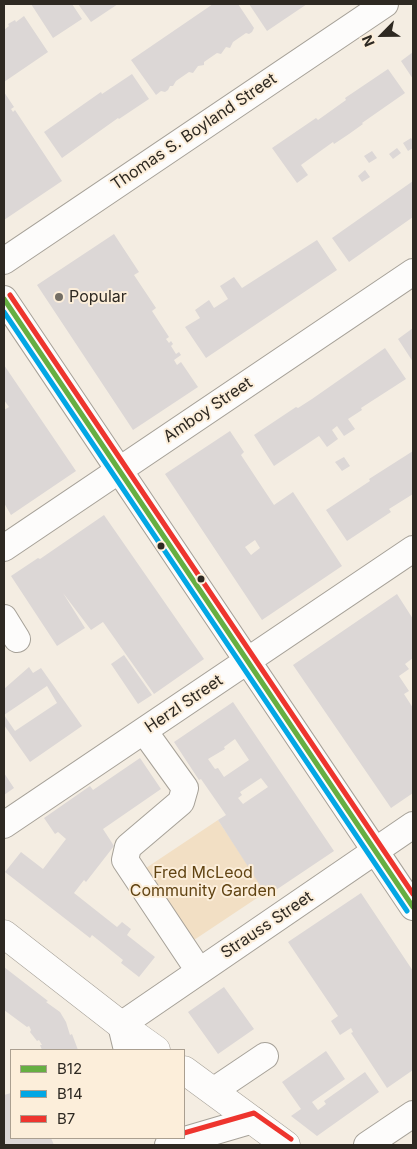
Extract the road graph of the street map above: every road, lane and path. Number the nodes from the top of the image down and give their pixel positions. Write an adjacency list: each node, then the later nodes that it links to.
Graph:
1 (385, 4): 2 (street, Thomas S. Boyland Street)
2 (4, 261)
3 (413, 272): 5 (street, Amboy Street)
4 (4, 300): 5 (street)
5 (118, 471): 6 (street, Amboy Street); 8 (street)
6 (4, 548)
7 (413, 549): 8 (street, Herzl Street)
8 (247, 661): 9 (street, Herzl Street); 12 (street)
9 (146, 729): 11 (street, Herzl Street); 15 (street)
10 (413, 825): 12 (street, Strauss Street)
11 (4, 826)
12 (376, 851): 13 (street); 15 (street, Strauss Street)
13 (413, 907)
14 (4, 934): 16 (main road)
15 (199, 972): 16 (street, Strauss Street)
16 (124, 1038): 17 (main road)
17 (153, 1049)
18 (265, 1056): 20 (street)
19 (185, 1071): 20 (main road)
20 (213, 1091): 22 (main road)
21 (413, 1114): 25 (street)
22 (253, 1120): 23 (street); 24 (main road)
23 (168, 1145)
24 (286, 1145)
25 (367, 1145)

